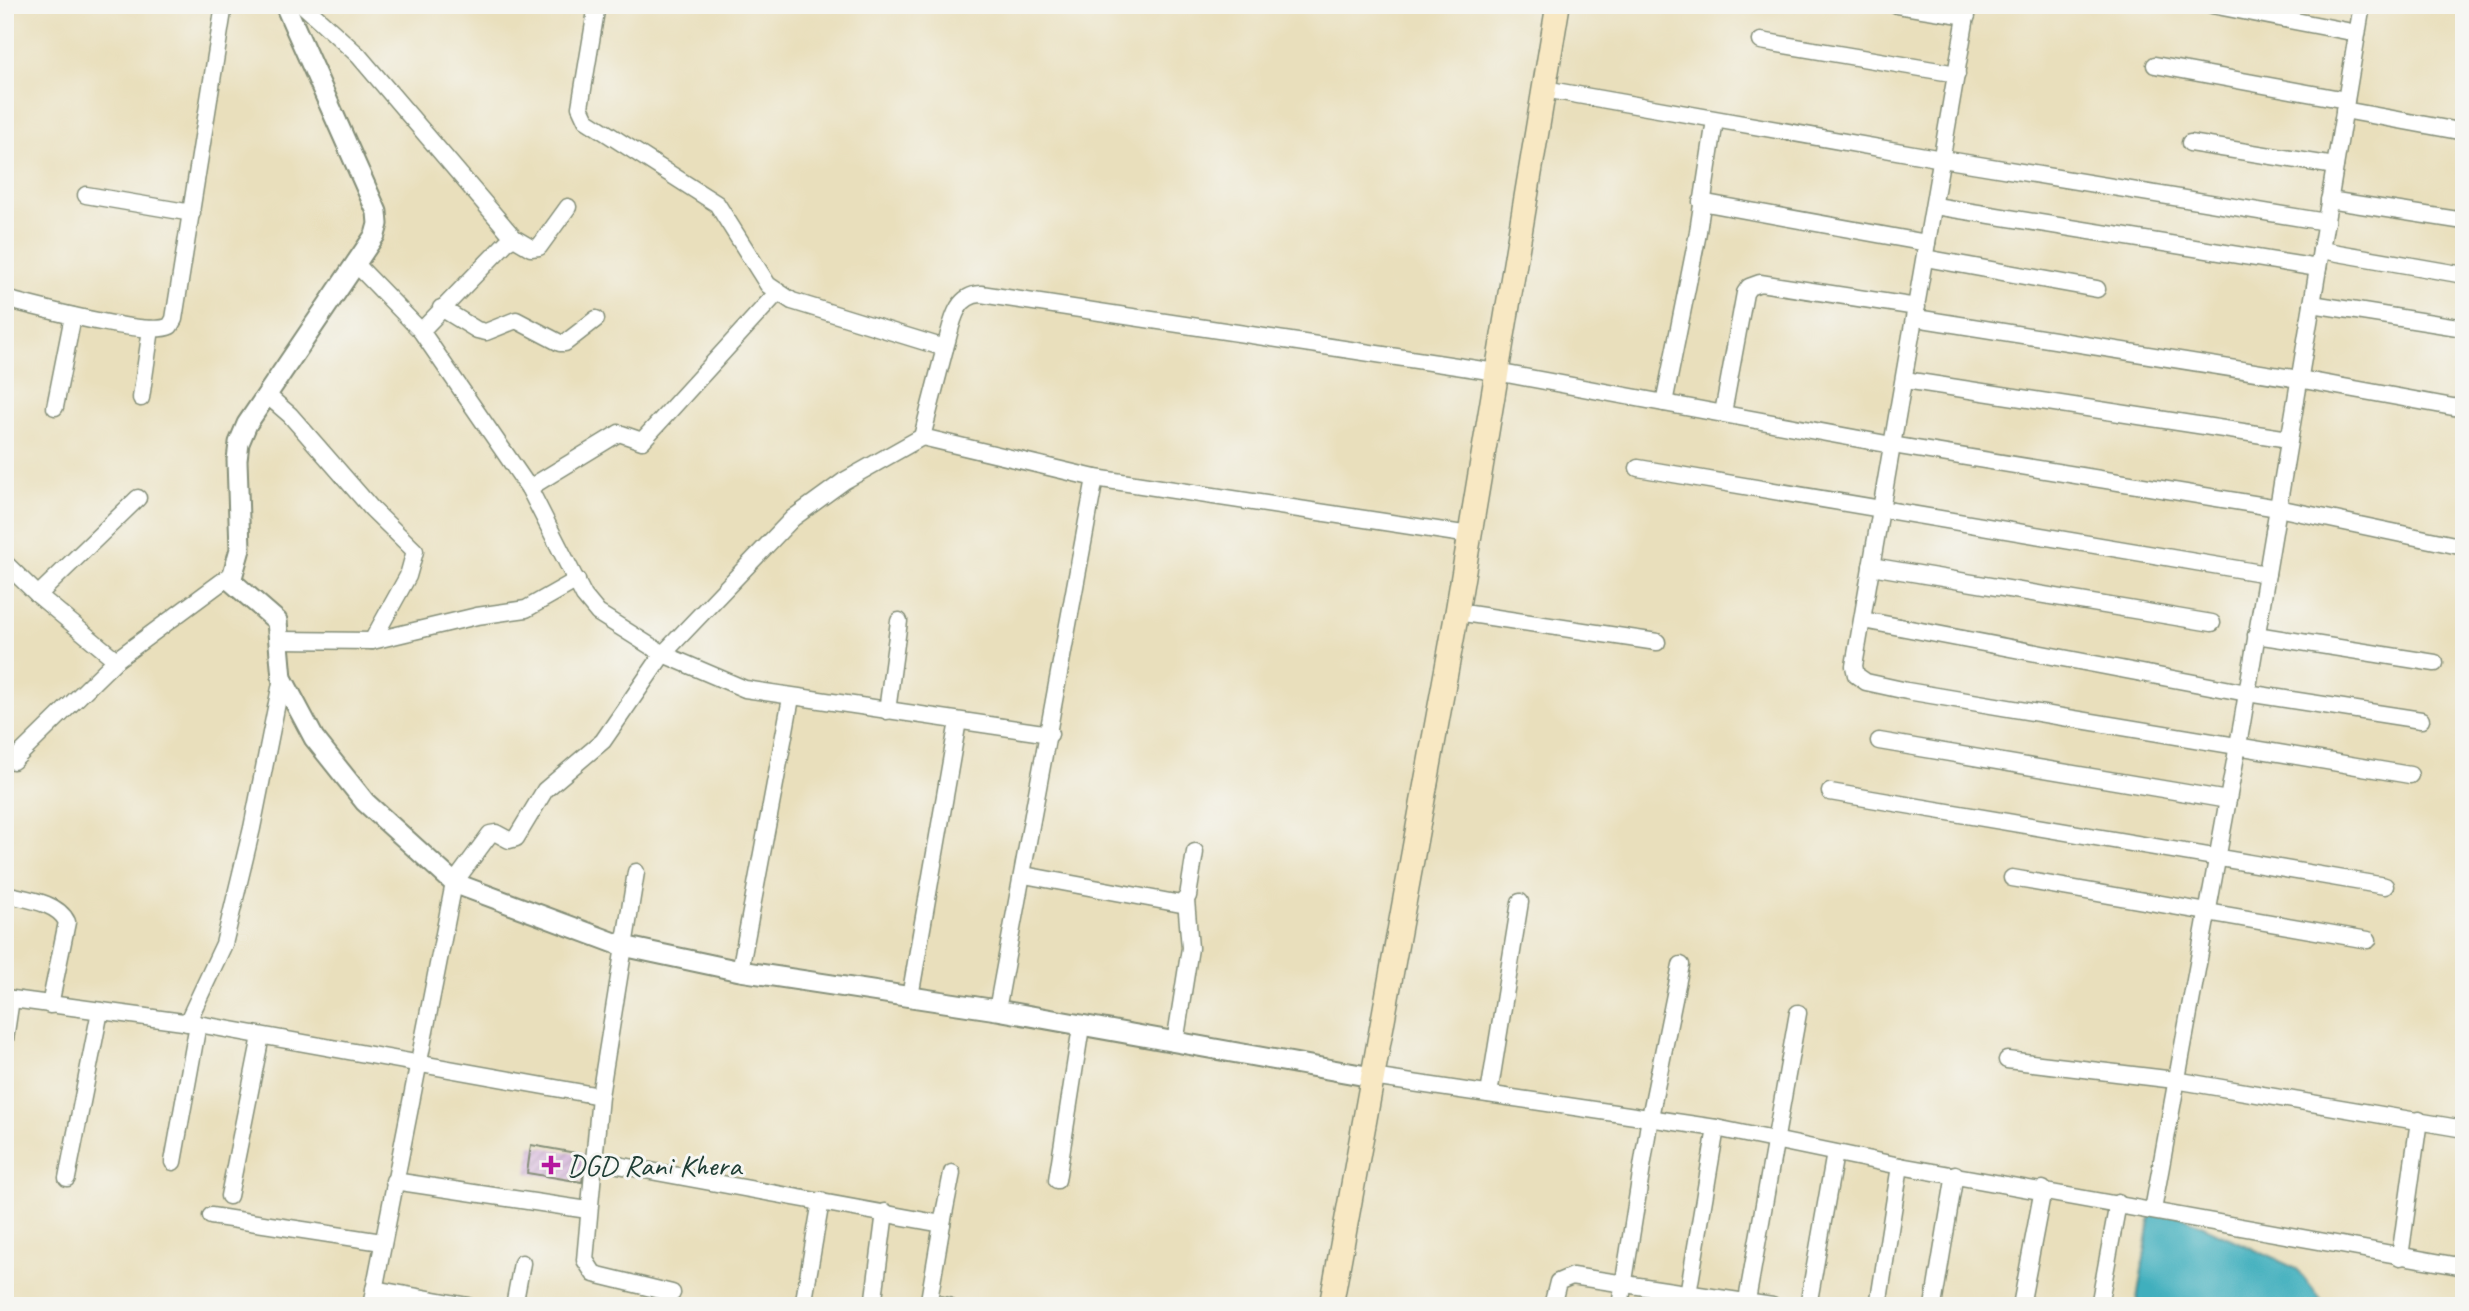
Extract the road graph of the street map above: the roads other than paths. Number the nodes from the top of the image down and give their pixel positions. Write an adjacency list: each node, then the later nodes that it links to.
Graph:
1 (224, 5): 26 (street)
2 (285, 5): 32 (street)
3 (303, 5): 29 (street)
4 (597, 5): 36 (street)
5 (1558, 5): 14 (main road)
6 (1897, 5): 9 (street)
7 (2212, 5): 10 (street)
8 (2362, 5): 10 (street)
9 (1968, 11): 13 (street)
10 (2357, 33): 15 (street)
11 (1761, 41): 13 (street)
12 (2155, 65): 15 (street)
13 (1957, 74): 19 (street)
14 (1544, 89): 16 (street); 47 (main road)
15 (2345, 105): 17 (street); 20 (street)
16 (1715, 120): 19 (street); 23 (street)
17 (2464, 132)
18 (2190, 144): 20 (street)
19 (1942, 159): 24 (street); 28 (street)
20 (2335, 166): 22 (street)
21 (86, 195): 26 (street)
22 (2329, 200): 27 (street); 28 (street)
23 (1700, 202): 31 (street); 52 (street)
24 (1935, 206): 31 (street); 33 (street)
25 (568, 207): 29 (street)
26 (192, 213): 44 (street)
27 (2464, 221)
28 (2326, 222): 30 (street)
29 (514, 238): 39 (street)
30 (2321, 250): 33 (street); 34 (street)
31 (1926, 251): 35 (street); 40 (street)
32 (355, 263): 45 (street); 50 (street)
33 (2318, 268): 38 (street)
34 (2464, 275)
35 (2097, 289)
36 (778, 293): 46 (street); 61 (street)
37 (5, 299): 41 (street)
38 (2312, 304): 43 (street); 48 (street)
39 (441, 308): 42 (street); 45 (street)
40 (1916, 312): 48 (street); 49 (street); 55 (street)
41 (73, 316): 44 (street); 53 (street)
42 (596, 318)
43 (2464, 328)
44 (151, 329): 51 (street)
45 (421, 331): 61 (street)
46 (945, 348): 47 (street); 56 (street)
47 (1496, 372): 52 (street); 65 (main road)
48 (2299, 379): 54 (street); 57 (street)
49 (1905, 380): 57 (street); 58 (street)
50 (268, 396): 70 (street); 79 (street)
51 (141, 398)
52 (1664, 403): 55 (street)
53 (55, 407)
54 (2464, 409)
55 (1723, 414): 58 (street)
56 (922, 437): 60 (street); 81 (street)
57 (2289, 439): 64 (street)
58 (1892, 444): 63 (street); 64 (street)
59 (1638, 468): 63 (street)
60 (1095, 478): 65 (street); 90 (street)
61 (529, 488): 71 (street)
62 (138, 498): 72 (street)
63 (1882, 506): 68 (street); 69 (street)
64 (2278, 508): 66 (street); 69 (street)
65 (1470, 535): 73 (main road)
66 (2464, 547)
67 (5, 563): 72 (street)
68 (1871, 566): 74 (street); 76 (street)
69 (2267, 573): 77 (street)
70 (231, 575): 78 (street); 82 (street)
71 (577, 580): 79 (street); 81 (street)
72 (37, 595): 82 (street)
73 (1457, 612): 80 (street); 125 (main road)
74 (1863, 620): 85 (street); 92 (street)
75 (900, 621): 87 (street)
76 (2212, 623)
77 (2256, 635): 83 (street); 85 (street)
78 (280, 640): 79 (street); 84 (street)
79 (372, 642)
80 (1657, 642)
81 (663, 654): 86 (street); 102 (street)
82 (116, 660): 93 (street)
83 (2435, 663)
84 (282, 678): 102 (street); 118 (street)
85 (2247, 693): 88 (street); 92 (street)
86 (791, 698): 87 (street); 111 (street)
87 (887, 711): 89 (street)
88 (2421, 720)
89 (958, 721): 90 (street); 112 (street)
90 (1050, 734): 100 (street)
91 (1879, 741): 96 (street)
92 (2238, 744): 94 (street); 96 (street)
93 (13, 761)
94 (2410, 775)
95 (1830, 792): 98 (street)
96 (2228, 800): 98 (street)
97 (1195, 852): 105 (street)
98 (2217, 857): 103 (street); 107 (street)
99 (636, 872): 109 (street)
100 (1024, 876): 105 (street); 115 (street)
101 (2012, 878): 107 (street)
102 (454, 883): 109 (street); 124 (street)
103 (2385, 886)
104 (5, 894): 114 (street)
105 (1186, 901): 122 (street)
106 (1520, 902): 127 (street)
107 (2208, 911): 108 (street); 126 (street)
108 (2368, 940)
109 (623, 946): 111 (street); 128 (street)
110 (1681, 965): 129 (street)
111 (740, 971): 112 (street)
112 (909, 997): 115 (street)
113 (8, 998): 114 (street); 121 (street)
114 (50, 1005): 116 (street)
115 (998, 1010): 119 (street)
116 (100, 1011): 118 (street); 140 (street)
117 (1798, 1013): 133 (street)
118 (192, 1023): 120 (street); 136 (street)
119 (1081, 1027): 122 (street); 142 (street)
120 (261, 1036): 124 (street); 144 (street)
121 (5, 1039)
122 (1175, 1043): 125 (street)
123 (2007, 1060): 126 (street)
124 (417, 1063): 128 (street); 141 (street)
125 (1372, 1077): 127 (street); 167 (main road)
126 (2175, 1080): 130 (street); 148 (street)
127 (1489, 1094): 129 (street)
128 (600, 1096): 135 (street)
129 (1650, 1117): 131 (street); 156 (street)
130 (2418, 1120): 132 (street); 153 (street)
131 (1716, 1128): 133 (street); 159 (street)
132 (2464, 1129)
133 (1776, 1140): 134 (street); 161 (street)
134 (1835, 1153): 137 (street); 171 (street)
135 (596, 1161): 145 (street); 147 (street)
136 (173, 1162)
137 (1900, 1166): 139 (street); 172 (street)
138 (952, 1173): 151 (street)
139 (1955, 1174): 143 (street); 173 (street)
140 (67, 1178)
141 (394, 1181): 147 (street); 152 (street)
142 (1057, 1181)
143 (2043, 1189): 146 (street); 174 (street)
144 (229, 1196)
145 (821, 1201): 149 (street); 164 (street)
146 (2118, 1203): 148 (street); 175 (street)
147 (588, 1210): 157 (street)
148 (2153, 1210): 153 (street)
149 (885, 1212): 151 (street); 165 (street)
150 (211, 1216): 152 (street)
151 (942, 1224): 160 (street)
152 (382, 1242): 158 (street)
153 (2400, 1257): 155 (street)
154 (523, 1263): 163 (street)
155 (2464, 1267)
156 (1623, 1285): 159 (street); 168 (street); 169 (street)
157 (672, 1293)
158 (372, 1298): 162 (street)
159 (1687, 1299): 161 (street)
160 (928, 1304): 166 (street)
161 (1747, 1304): 170 (street)
162 (468, 1306)
163 (514, 1306)
164 (803, 1306)
165 (873, 1306)
166 (948, 1306)
167 (1331, 1306)
168 (1552, 1306)
169 (1620, 1306)
170 (1772, 1306)
171 (1808, 1306)
172 (1878, 1306)
173 (1933, 1306)
174 (2021, 1306)
175 (2099, 1306)

